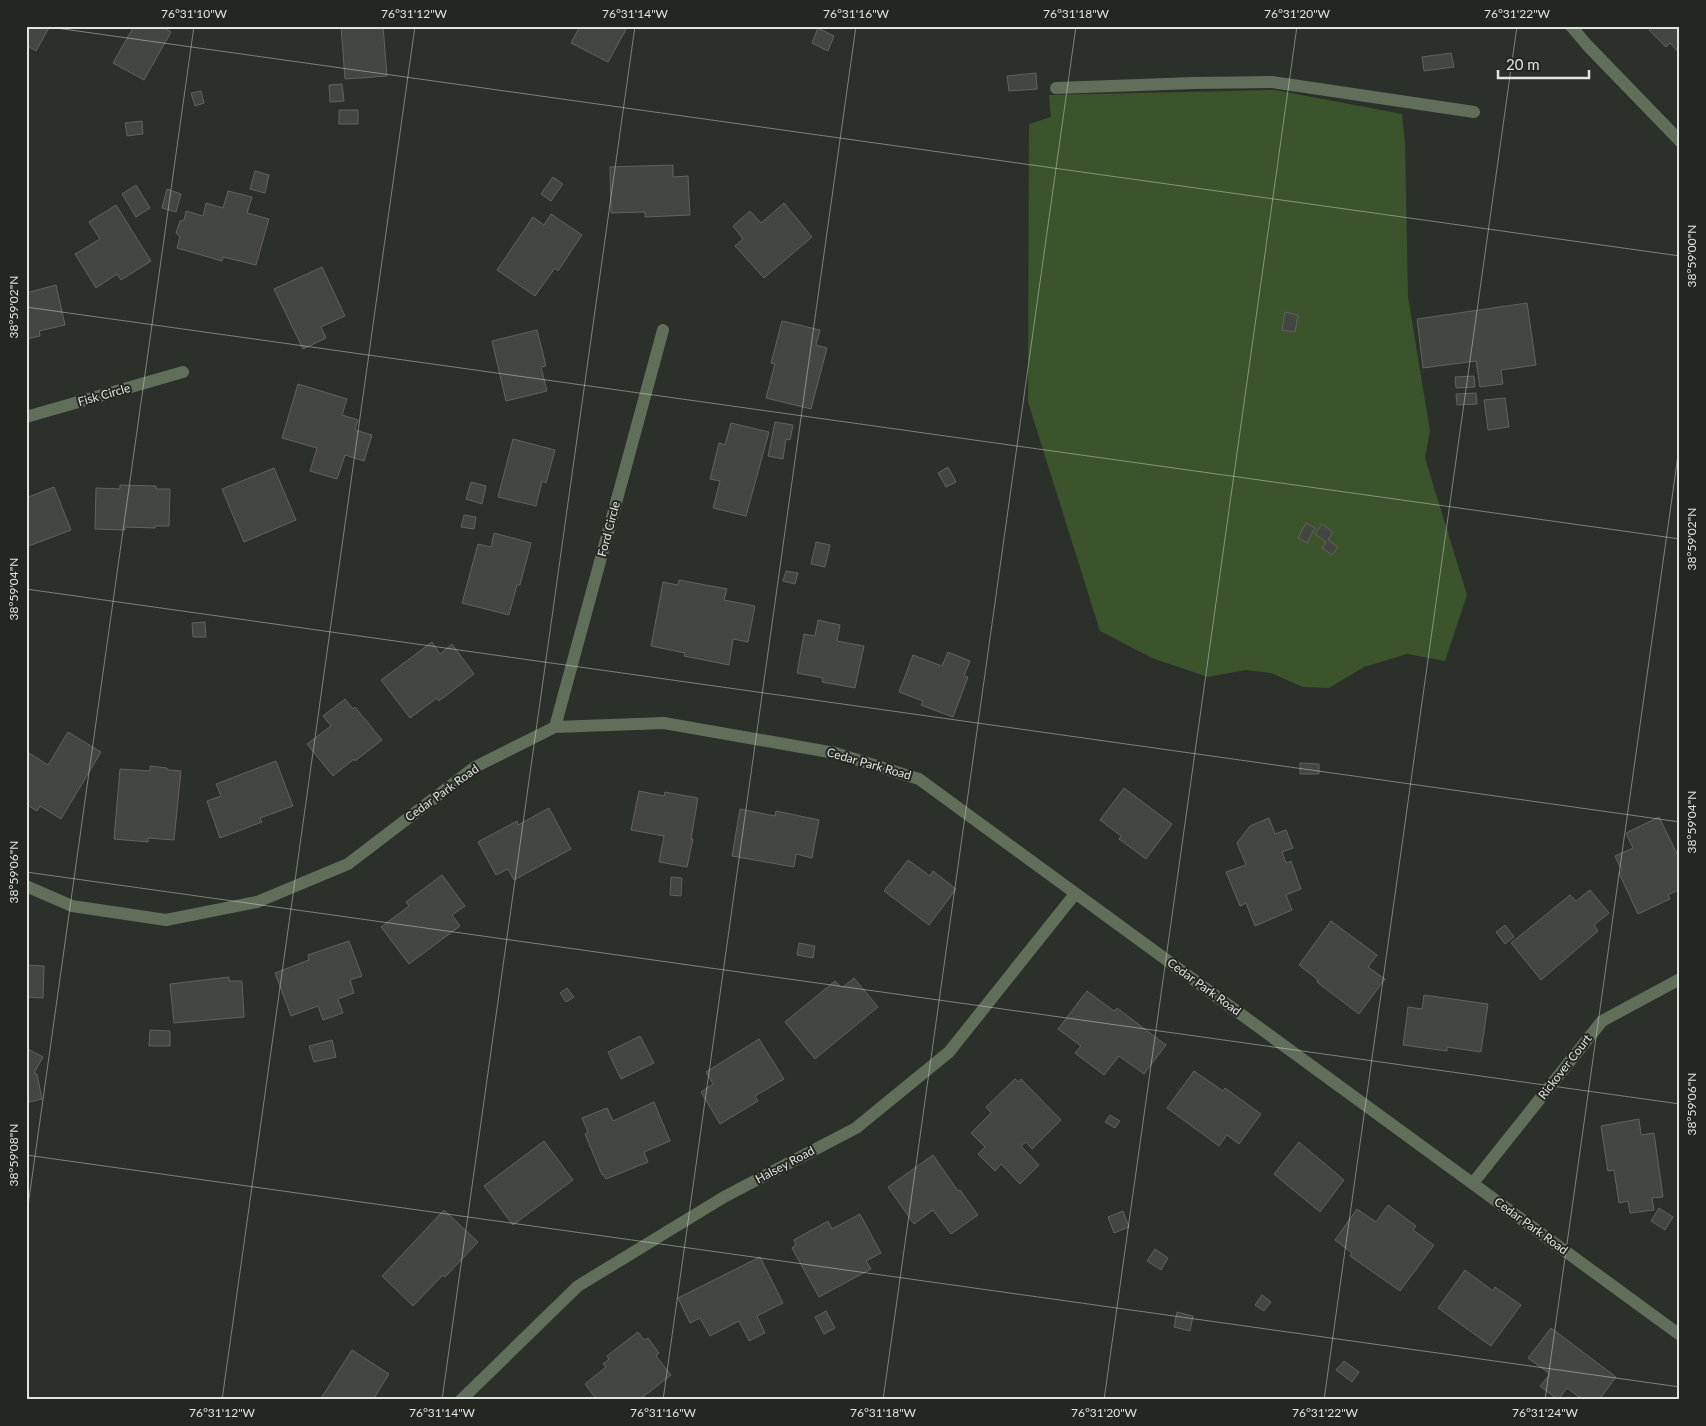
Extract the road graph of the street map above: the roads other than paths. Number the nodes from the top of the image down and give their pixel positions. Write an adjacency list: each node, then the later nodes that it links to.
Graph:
1 (1571, 26): 4 (street)
2 (1056, 88): 3 (street)
3 (1474, 112)
4 (1680, 141)
5 (663, 330): 8 (street, Ford Circle)
6 (182, 372): 7 (street, Fisk Circle)
7 (26, 417)
8 (555, 727): 9 (street, Cedar Park Road); 10 (street, Cedar Park Road)
9 (26, 886)
10 (1075, 894): 12 (street, Cedar Park Road); 14 (street, Halsey Road)
11 (1680, 979): 12 (street, Rickover Court)
12 (1473, 1183): 13 (street, Cedar Park Road)
13 (1680, 1335)
14 (461, 1400)

